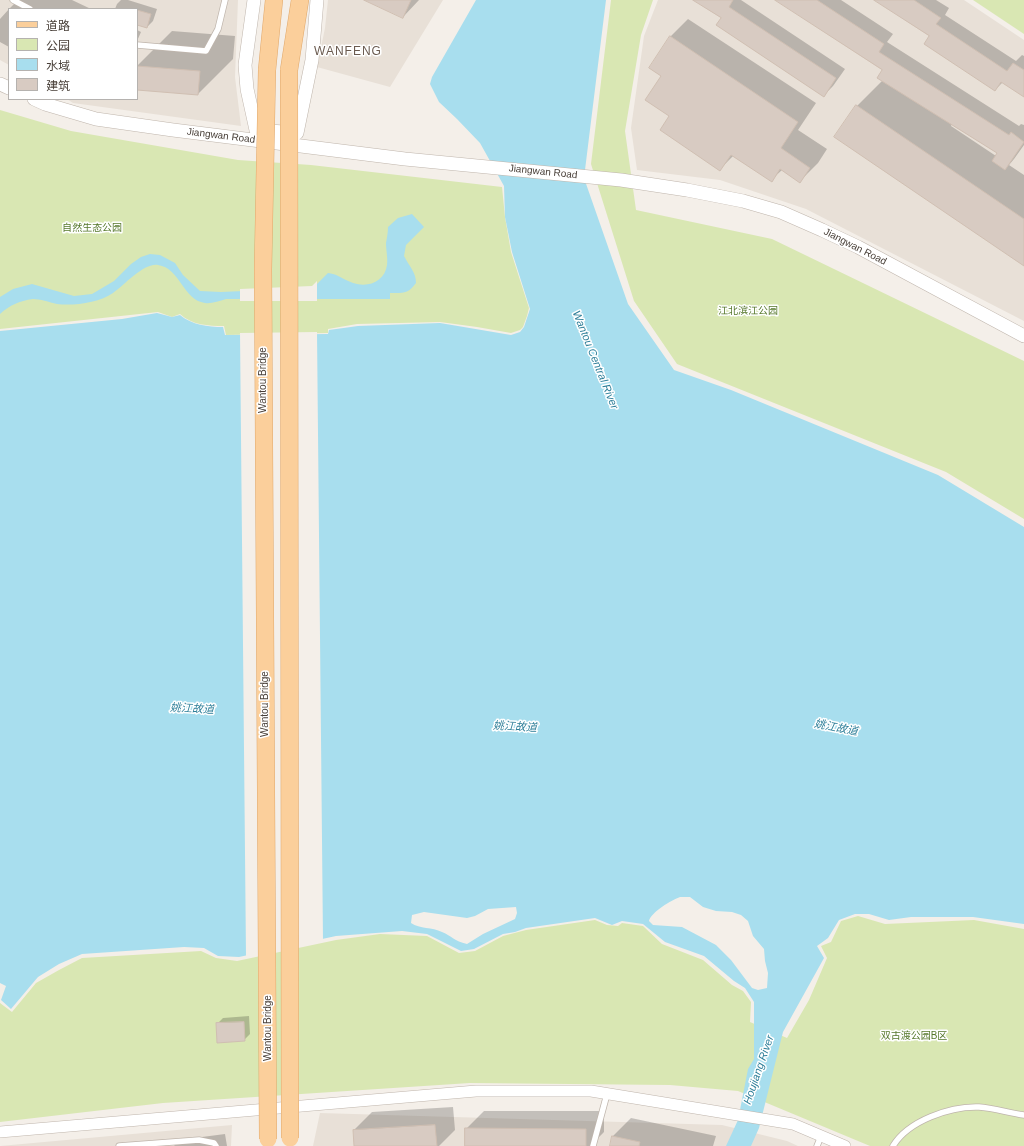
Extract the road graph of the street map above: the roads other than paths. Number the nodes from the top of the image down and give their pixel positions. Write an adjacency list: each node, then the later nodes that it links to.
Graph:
1 (13, 0): 7 (lane)
2 (225, 0): 8 (lane)
3 (254, 0): 6 (street)
4 (274, 0): 16 (main road, Wantou Bridge, bridge)
5 (300, 0): 15 (main road, bridge)
6 (317, 0)
7 (28, 8)
8 (138, 45)
9 (36, 100): 10 (street, Jiangwan Road)
10 (1024, 336)
11 (607, 1094): 13 (street); 14 (street); 19 (lane)
12 (1024, 1115): 21 (lane)
13 (0, 1132)
14 (819, 1141): 20 (street)
15 (290, 1142)
16 (268, 1143)
17 (119, 1146): 18 (lane)
18 (216, 1146)
19 (593, 1146)
20 (845, 1146)
21 (893, 1146)

